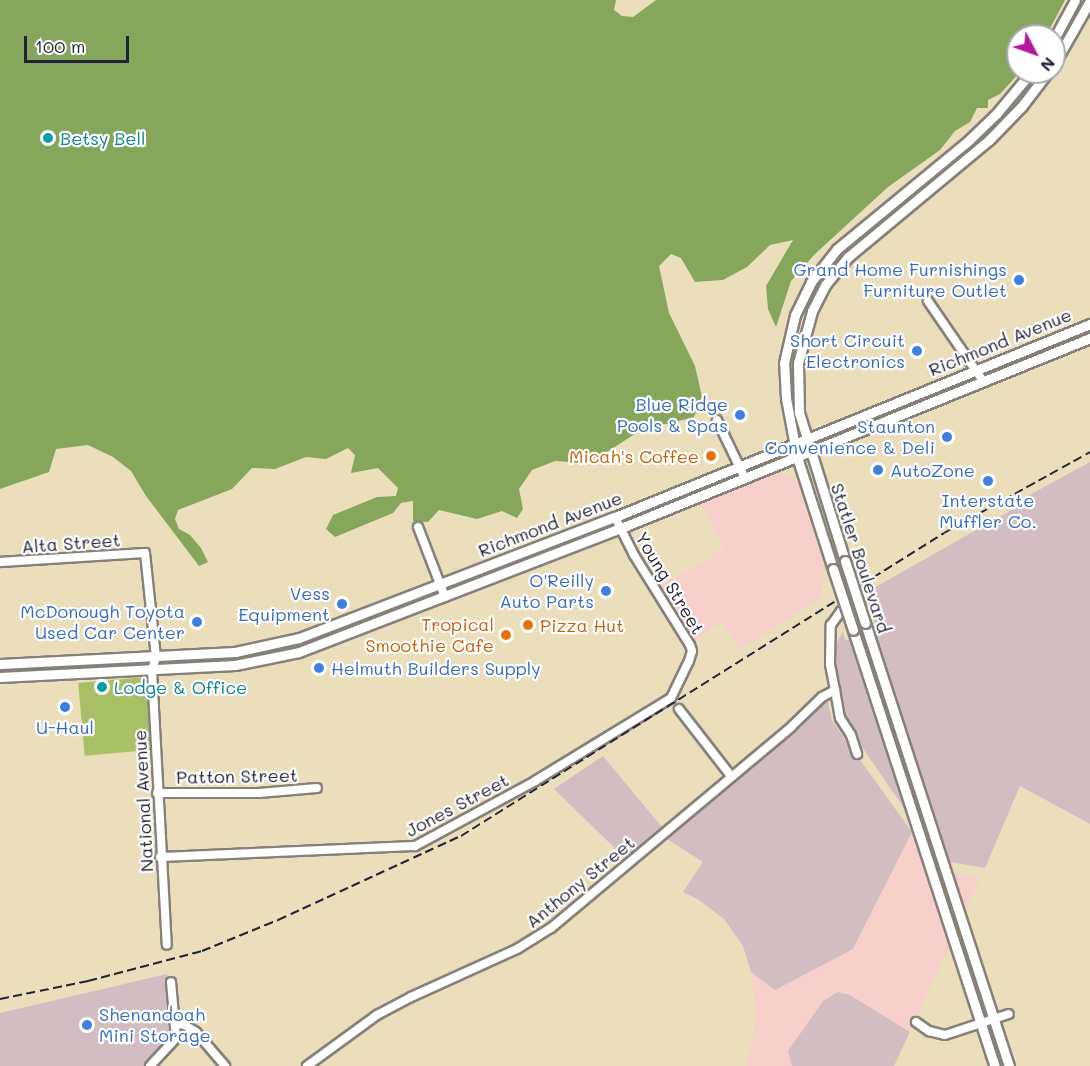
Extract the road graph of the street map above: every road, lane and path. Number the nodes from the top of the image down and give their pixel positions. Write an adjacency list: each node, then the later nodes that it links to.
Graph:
1 (1075, 0): 3 (main road)
2 (1090, 1): 4 (main road)
3 (1062, 24)
4 (1066, 43)
5 (1021, 84): 14 (main road, Statler Boulevard)
6 (1039, 84): 13 (main road, Statler Boulevard)
7 (928, 301): 10 (street)
8 (1090, 324): 10 (main road, Richmond Avenue)
9 (1090, 338): 11 (main road, Richmond Avenue)
10 (975, 370): 11 (street); 13 (main road, Richmond Avenue)
11 (982, 381): 15 (main road, Richmond Avenue)
12 (717, 420): 17 (street)
13 (806, 439): 14 (main road, Richmond Avenue); 15 (main road, Statler Boulevard)
14 (795, 443): 16 (main road, Statler Boulevard); 17 (main road, Richmond Avenue)
15 (809, 452): 16 (main road, Richmond Avenue); 41 (main road, Statler Boulevard, bridge)
16 (797, 457): 18 (main road, Richmond Avenue); 43 (main road, Statler Boulevard, bridge)
17 (740, 466): 18 (street); 19 (main road, Richmond Avenue)
18 (744, 476): 21 (main road, Richmond Avenue)
19 (615, 517): 21 (street, Young Street); 23 (main road, Richmond Avenue)
20 (418, 528): 23 (street)
21 (621, 528): 25 (main road, Richmond Avenue); 31 (street, Young Street)
22 (0, 562): 26 (street, Alta Street)
23 (441, 584): 25 (street); 26 (main road, Richmond Avenue)
24 (866, 595): 30 (street)
25 (445, 597): 28 (main road, Richmond Avenue)
26 (156, 657): 27 (main road, Richmond Avenue); 28 (street, National Avenue)
27 (0, 664)
28 (152, 670): 29 (main road, Richmond Avenue); 36 (street, National Avenue)
29 (0, 677)
30 (835, 690): 33 (street); 34 (street, Anthony Street)
31 (671, 698): 37 (street, Jones Street)
32 (679, 709): 34 (street)
33 (857, 754)
34 (731, 776): 47 (street, Anthony Street)
35 (317, 788): 36 (street, Patton Street)
36 (157, 793): 37 (street, National Avenue)
37 (160, 857): 38 (street, National Avenue)
38 (167, 945)
39 (171, 982): 44 (street)
40 (1009, 1014): 41 (street)
41 (993, 1018): 43 (street); 49 (main road, Statler Boulevard)
42 (916, 1022): 43 (street)
43 (981, 1023): 48 (main road, Statler Boulevard)
44 (176, 1025): 45 (street); 46 (street)
45 (150, 1066)
46 (225, 1066)
47 (307, 1066)
48 (994, 1066)
49 (1009, 1066)

